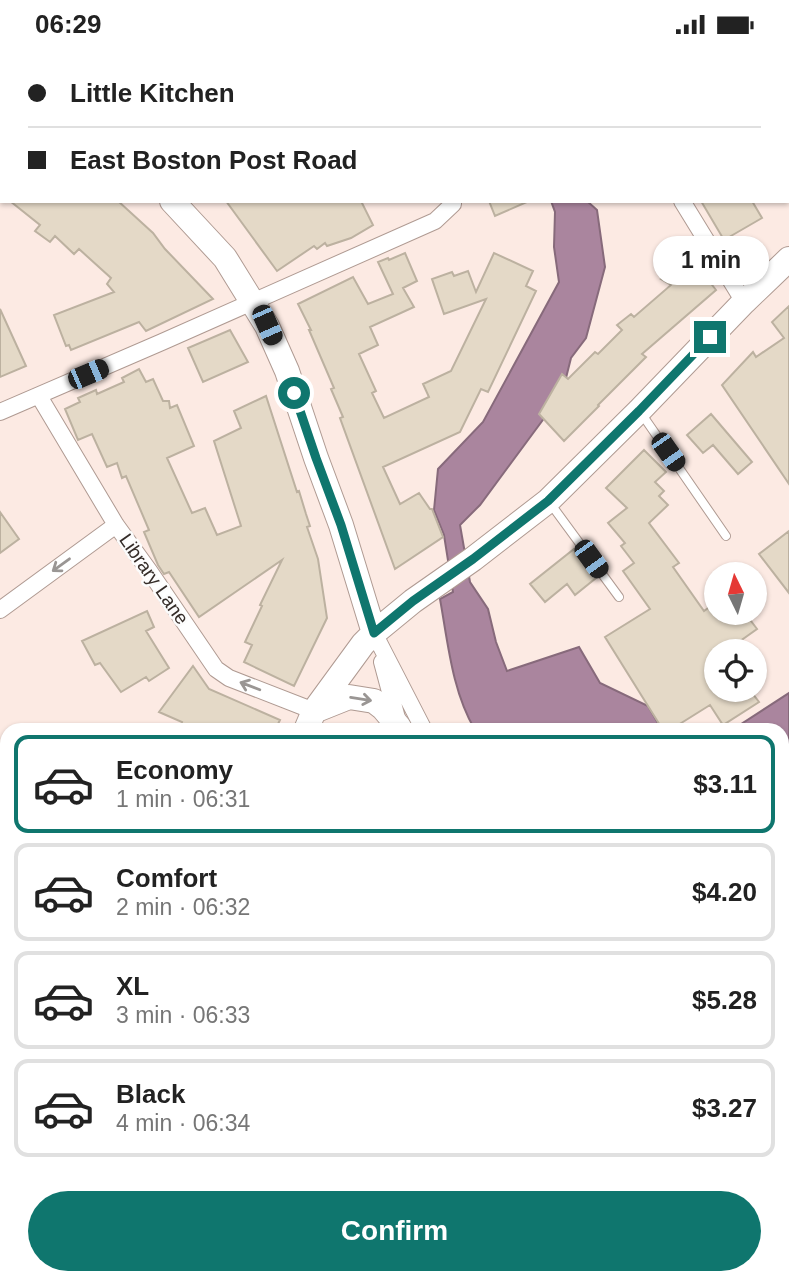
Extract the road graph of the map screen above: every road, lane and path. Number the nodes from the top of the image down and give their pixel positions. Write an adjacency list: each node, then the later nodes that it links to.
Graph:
1 (174, 203): 5 (main road)
2 (453, 203): 5 (street)
3 (683, 203): 6 (street)
4 (789, 259): 6 (main road)
5 (252, 302): 7 (street); 15 (main road)
6 (744, 302): 8 (main road)
7 (39, 396): 9 (street); 11 (street, Library Lane)
8 (639, 411): 10 (main road); 12 (lane)
9 (0, 412)
10 (548, 501): 13 (lane); 15 (main road)
11 (116, 525): 14 (street, one-way to 14); 16 (street, Library Lane, one-way to 11)
12 (726, 536)
13 (619, 597)
14 (0, 610)
15 (374, 633): 16 (main road); 18 (street); 19 (street)
16 (310, 721): 17 (main road, one-way to 17)
17 (395, 723)
18 (398, 723)
19 (420, 723)

